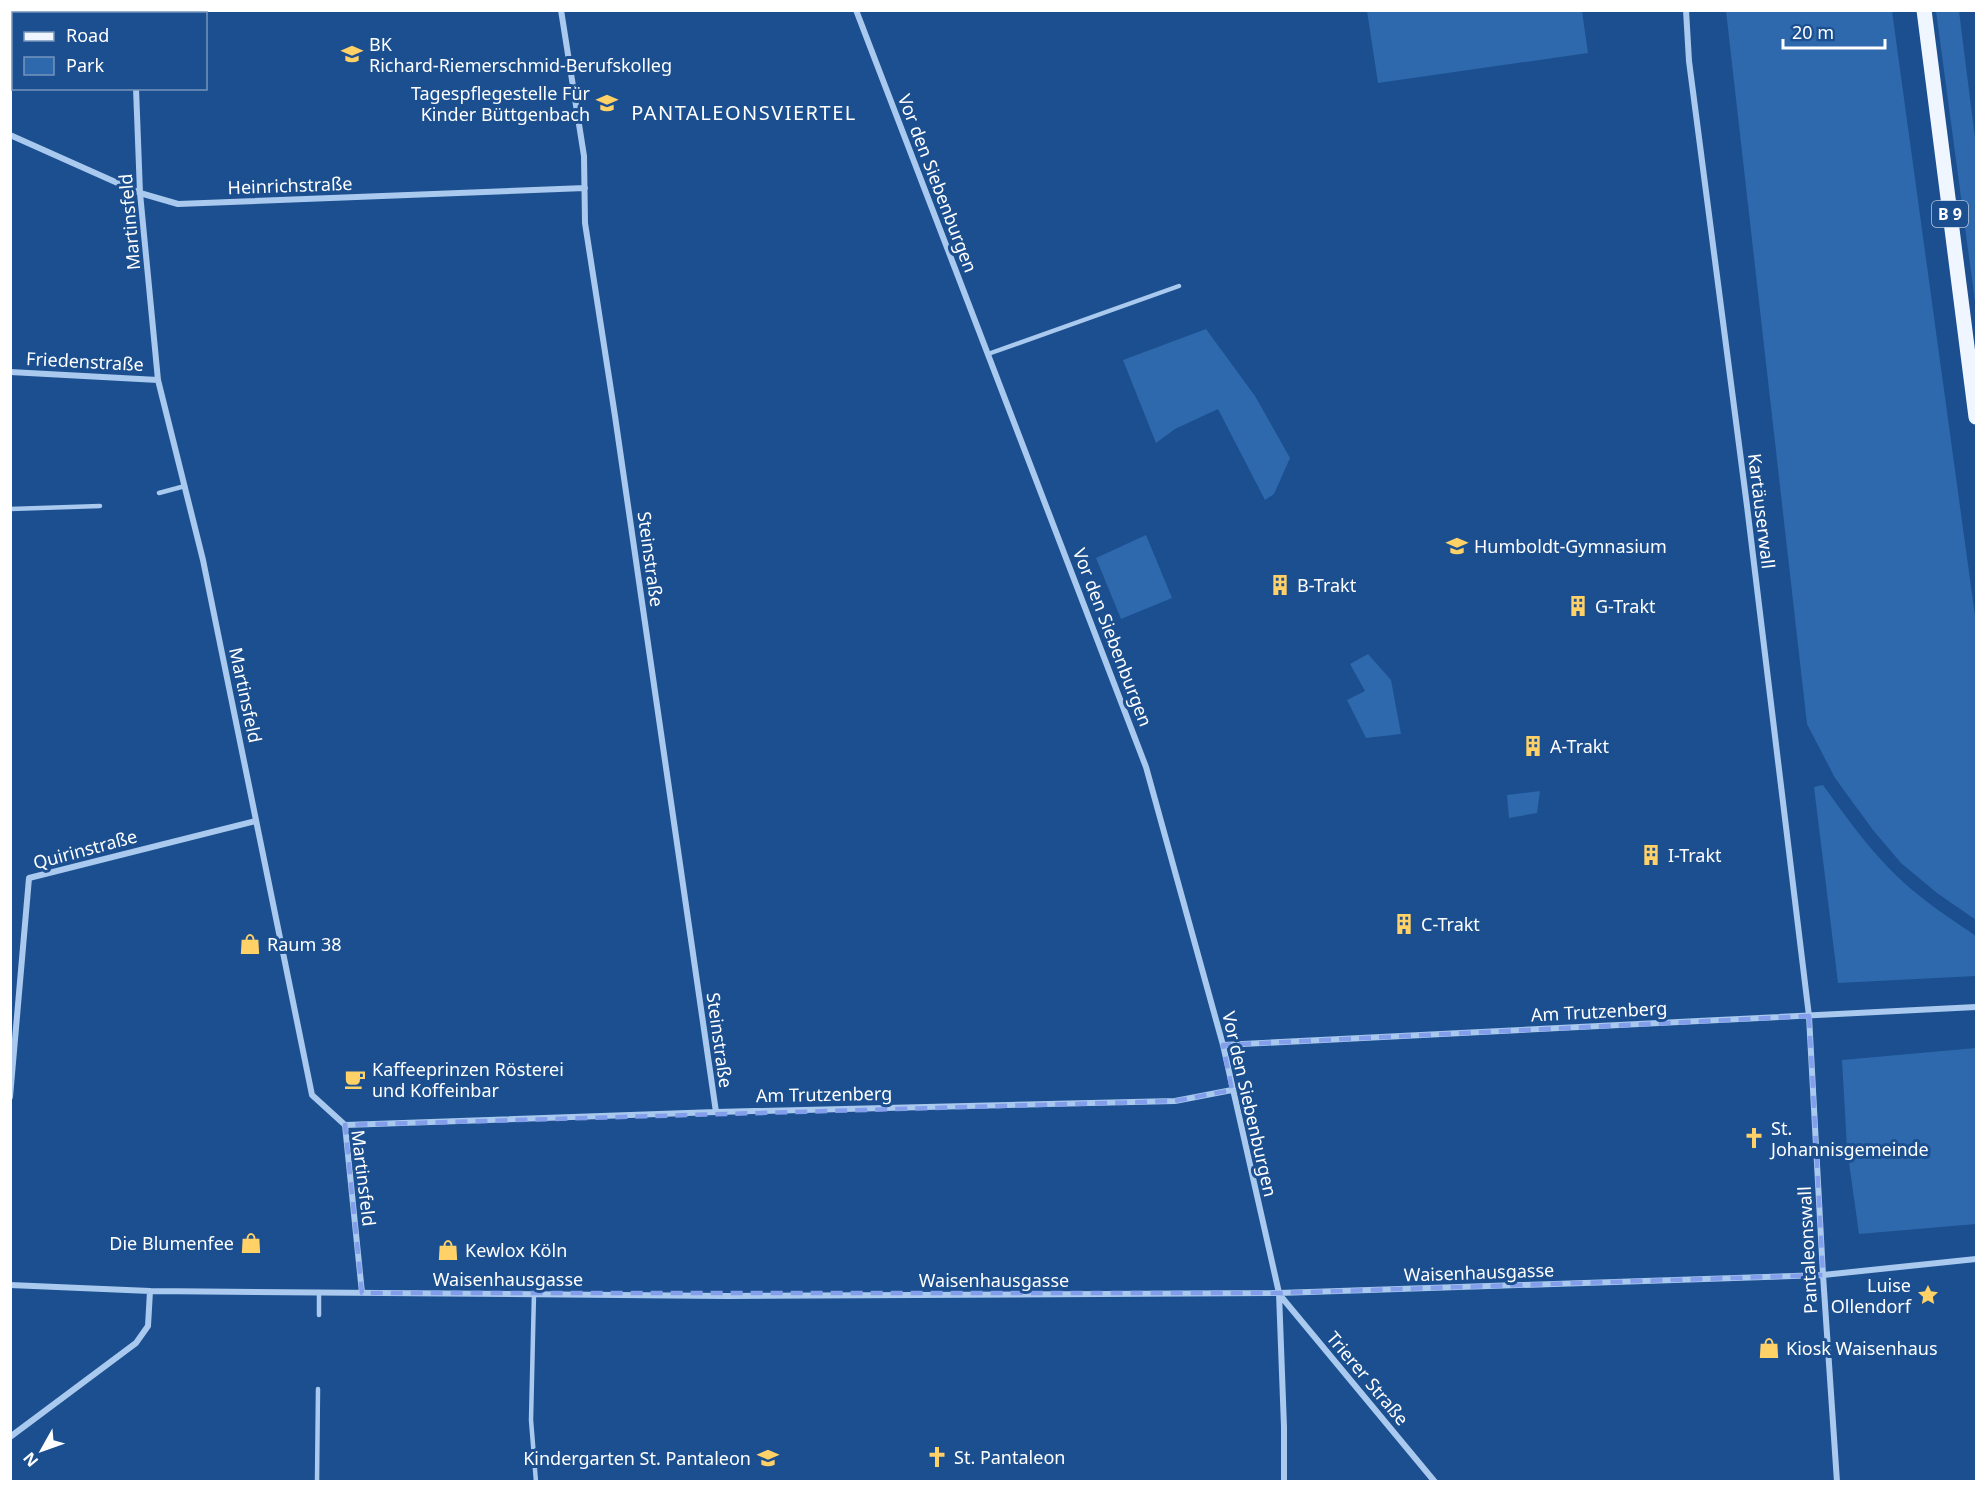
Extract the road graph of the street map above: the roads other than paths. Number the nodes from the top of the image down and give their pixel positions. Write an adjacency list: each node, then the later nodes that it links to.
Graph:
1 (561, 10): 7 (street, Steinstraße)
2 (856, 10): 10 (street, Vor den Siebenburgen)
3 (1686, 10): 20 (street, Kartäuserwall)
4 (1924, 10): 13 (main road, B 9)
5 (136, 90): 8 (street, Martinsfeld)
6 (10, 135): 8 (street, Heinrichstraße)
7 (585, 189): 8 (street, Heinrichstraße); 24 (street, Steinstraße)
8 (140, 193): 12 (street, Martinsfeld)
9 (1179, 286): 10 (lane)
10 (988, 354): 21 (street, Vor den Siebenburgen)
11 (10, 372): 12 (street, Friedenstraße)
12 (159, 380): 14 (street, Martinsfeld)
13 (1977, 417)
14 (185, 486): 15 (lane); 18 (street, Martinsfeld)
15 (159, 493)
16 (100, 506): 17 (lane)
17 (10, 509)
18 (256, 821): 23 (street, Quirinstraße); 25 (street, Martinsfeld)
19 (1977, 1008): 20 (street, Am Trutzenberg)
20 (1809, 1016): 21 (street, Am Trutzenberg); 27 (street, Pantaleonswall)
21 (1223, 1045): 22 (street, Vor den Siebenburgen)
22 (1232, 1090): 24 (street, Am Trutzenberg); 33 (street, Vor den Siebenburgen)
23 (10, 1097)
24 (716, 1112): 25 (street, Am Trutzenberg)
25 (345, 1125): 31 (street, Martinsfeld)
26 (1977, 1259): 27 (street, Waisenhausgasse)
27 (1823, 1275): 33 (street, Waisenhausgasse); 41 (street, Pantaleonswall)
28 (10, 1285): 29 (street, Waisenhausgasse)
29 (150, 1291): 30 (street, Waisenhausgasse); 36 (street)
30 (319, 1292): 31 (street, Waisenhausgasse); 34 (lane)
31 (362, 1293): 32 (street, Waisenhausgasse)
32 (534, 1293): 33 (street, Waisenhausgasse); 38 (lane)
33 (1279, 1293): 39 (street, Vor den Siebenburgen); 40 (street, Trierer Straße)
34 (319, 1315)
35 (318, 1389): 37 (lane)
36 (10, 1437)
37 (317, 1482)
38 (536, 1482)
39 (1284, 1482)
40 (1435, 1482)
41 (1837, 1482)

